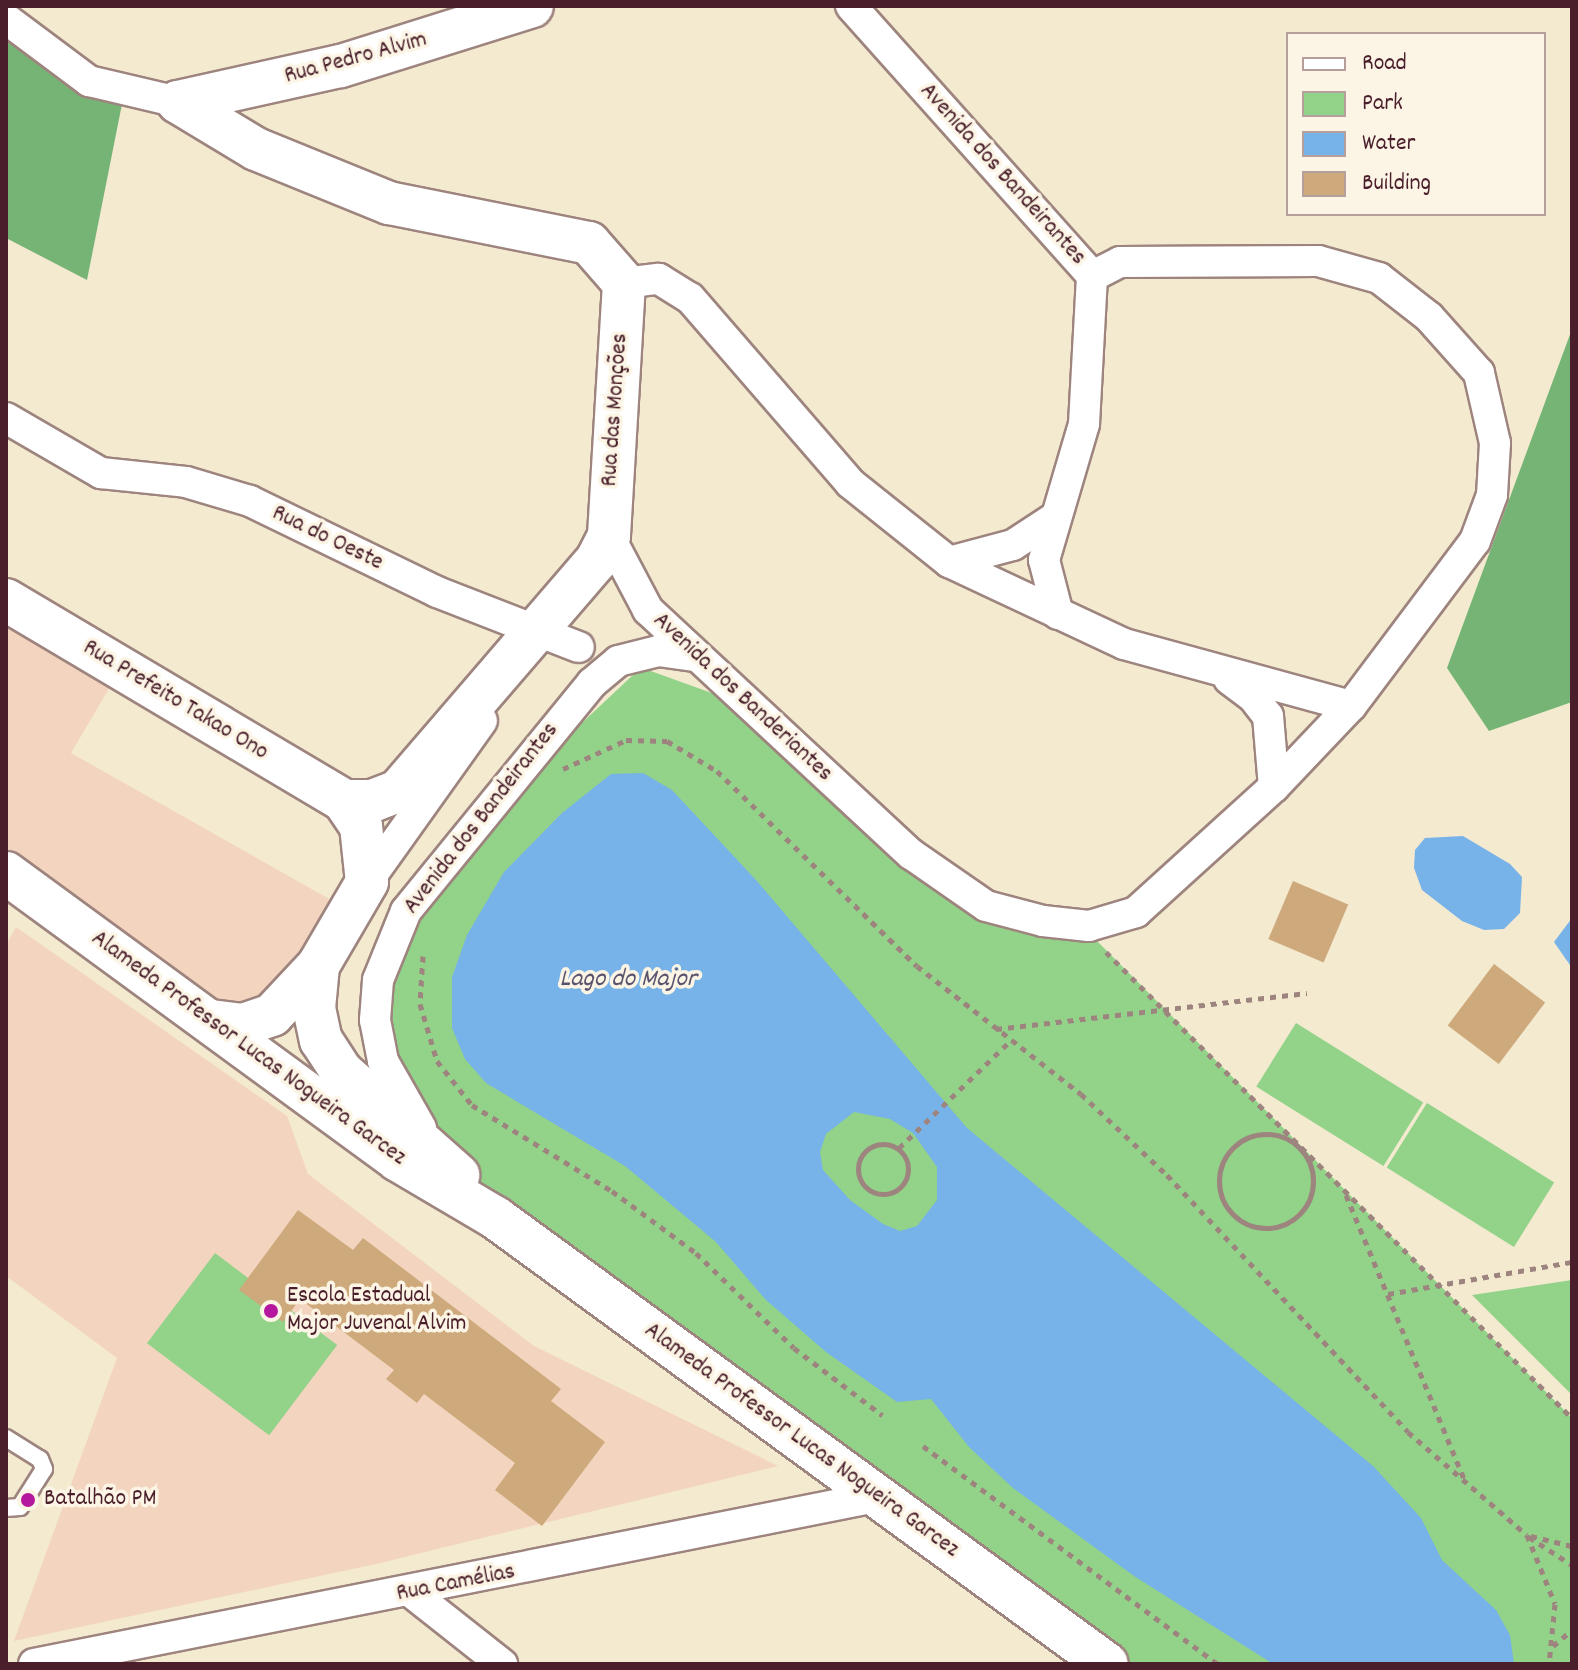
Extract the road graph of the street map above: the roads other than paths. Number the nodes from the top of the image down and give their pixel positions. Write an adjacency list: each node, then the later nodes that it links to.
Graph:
1 (532, 6): 4 (main road, Rua Pedro Alvim)
2 (851, 6): 5 (street, Avenida dos Bandeirantes)
3 (6, 19): 4 (street)
4 (178, 102): 6 (main road)
5 (1092, 276): 8 (street); 18 (street, Avenida dos Bandeirantes)
6 (624, 283): 9 (main road, Rua das Monções); 10 (street)
7 (6, 418): 13 (street, Rua do Oeste)
8 (1056, 517): 10 (street); 12 (street)
9 (609, 536): 13 (main road); 16 (street, Avenida dos Banderiantes)
10 (949, 562): 12 (street)
11 (6, 600): 20 (main road, Rua Prefeito Takao Ono)
12 (1058, 614): 17 (street)
13 (531, 632): 14 (street, Rua do Oeste); 20 (main road)
14 (579, 647): 15 (street, Avenida dos Bandeirantes); 22 (street, Avenida dos Bandeirantes)
15 (658, 651): 16 (street, Avenida dos Bandeirantes); 25 (street, Avenida dos Bandeirantes)
16 (694, 656): 19 (street, Avenida dos Banderiantes)
17 (1223, 675): 18 (street); 19 (street)
18 (1351, 706): 19 (street, Avenida dos Banderiantes)
19 (1274, 787)
20 (344, 801): 22 (main road)
21 (8, 880): 24 (main road, Alameda Professor Lucas Nogueira Garcez)
22 (367, 882): 23 (main road)
23 (318, 966): 24 (main road); 25 (main road, Alameda Professor Lucas Nogueira Garcez)
24 (209, 1021): 26 (main road, Alameda Professor Lucas Nogueira Garcez)
25 (445, 1163): 26 (main road, Alameda Professor Lucas Nogueira Garcez)
26 (496, 1218): 28 (main road, Alameda Professor Lucas Nogueira Garcez)
27 (6, 1438): 29 (lane)
28 (876, 1497): 30 (street, Rua Camélias); 33 (main road, Alameda Professor Lucas Nogueira Garcez)
29 (6, 1508)
30 (412, 1593): 31 (street, Rua Camélias); 32 (street)
31 (34, 1664)
32 (502, 1664)
33 (1107, 1664)

